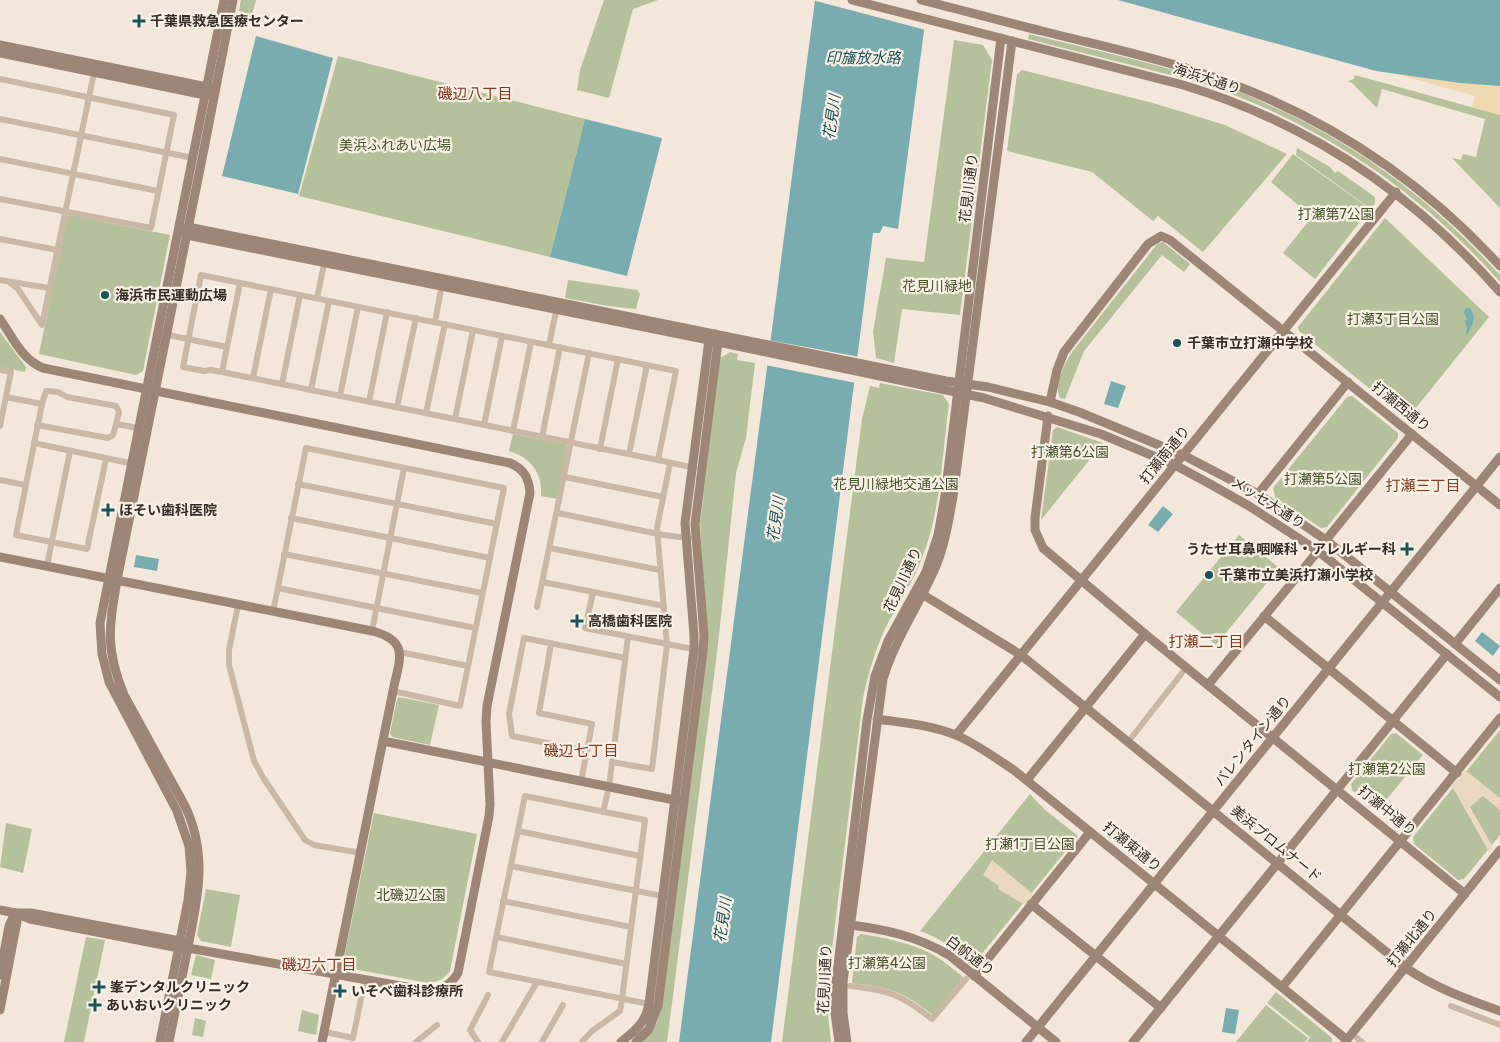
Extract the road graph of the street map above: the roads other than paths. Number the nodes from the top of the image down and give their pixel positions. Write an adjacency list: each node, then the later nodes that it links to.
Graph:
1 (224, 0): 11 (street)
2 (233, 0): 11 (street)
3 (852, 0): 5 (street, 海浜大通り)
4 (921, 0): 27 (street, 海浜大通り)
5 (1001, 38): 6 (street, 海浜大通り); 64 (street, 花見川通り)
6 (1012, 41): 20 (street, 海浜大通り); 64 (street, 花見川通り)
7 (0, 45): 9 (street)
8 (0, 52): 9 (street)
9 (95, 68): 11 (street); 12 (street)
10 (0, 79): 12 (street)
11 (209, 91): 16 (street); 23 (street)
12 (88, 97): 14 (street); 15 (street)
13 (0, 119): 14 (street)
14 (80, 136): 15 (street); 18 (street)
15 (166, 153): 16 (street); 19 (street)
16 (193, 158): 23 (street)
17 (0, 159): 18 (street)
18 (73, 174): 19 (street); 22 (street)
19 (158, 191): 22 (street)
20 (1396, 192): 34 (street, 海浜大通り); 46 (street, 打瀬南通り)
21 (0, 199): 22 (street)
22 (65, 211): 25 (street)
23 (184, 230): 26 (street); 47 (street)
24 (0, 239): 25 (street)
25 (57, 250): 32 (street)
26 (325, 259): 31 (street); 36 (street)
27 (1500, 266)
28 (0, 280): 29 (street)
29 (9, 282): 32 (street); 32 (street)
30 (240, 283): 33 (street); 49 (street); 53 (street)
31 (443, 283): 38 (street); 43 (street)
32 (49, 288)
33 (271, 289): 35 (street); 61 (street)
34 (1500, 292)
35 (300, 295): 36 (street); 63 (street)
36 (317, 298): 37 (street)
37 (329, 301): 39 (street); 66 (street)
38 (557, 306): 50 (street); 52 (street)
39 (358, 307): 40 (street); 68 (street)
40 (387, 312): 41 (street); 70 (street)
41 (416, 318): 43 (street); 73 (street)
42 (0, 319): 65 (street)
43 (434, 322): 44 (street)
44 (445, 324): 45 (street); 74 (street)
45 (473, 330): 48 (street); 76 (street)
46 (1284, 330): 62 (street, 打瀬西通り); 71 (street, 打瀬西通り); 90 (street, 打瀬南通り)
47 (162, 334): 49 (street); 65 (street)
48 (502, 336): 51 (street); 79 (street)
49 (188, 339): 53 (street); 60 (street)
50 (714, 339): 58 (street); 97 (street); 99 (street)
51 (531, 342): 52 (street); 82 (street)
52 (549, 345): 54 (street)
53 (228, 347): 60 (street)
54 (560, 347): 55 (street); 84 (street)
55 (589, 353): 56 (street); 86 (street)
56 (618, 359): 57 (street); 87 (street)
57 (647, 365): 89 (street); 93 (street)
58 (868, 369): 64 (street, メッセ大通り); 67 (street, メッセ大通り)
59 (0, 370): 69 (street)
60 (222, 372): 61 (street)
61 (253, 378): 63 (street)
62 (1348, 382): 83 (street, 打瀬西通り); 105 (street)
63 (282, 384): 66 (street)
64 (964, 384): 67 (street, 花見川通り); 71 (street, メッセ大通り)
65 (150, 389): 81 (street); 95 (street); 171 (street)
66 (311, 390): 68 (street)
67 (962, 394): 75 (street, メッセ大通り); 134 (street, 花見川通り); 238 (street, 花見川通り)
68 (340, 396): 70 (street)
69 (6, 397): 72 (street); 80 (street)
70 (368, 402): 73 (street)
71 (1050, 402): 90 (street, メッセ大通り)
72 (42, 404): 77 (street); 78 (street)
73 (398, 408): 74 (street)
74 (426, 413): 76 (street)
75 (1048, 416): 96 (street, メッセ大通り); 127 (street, 打瀬中通り)
76 (455, 419): 79 (street)
77 (116, 424): 78 (street); 81 (street)
78 (38, 425): 85 (street)
79 (484, 425): 82 (street)
80 (0, 426)
81 (138, 428): 95 (street)
82 (513, 431): 84 (street)
83 (1412, 434): 104 (street, 打瀬西通り); 116 (street)
84 (542, 437): 86 (street)
85 (34, 443): 88 (street); 103 (street)
86 (571, 443): 87 (street); 100 (street)
87 (600, 449): 89 (street)
88 (70, 450): 92 (street); 117 (street)
89 (629, 454): 93 (street)
90 (1182, 455): 96 (street, 打瀬南通り); 105 (street, メッセ大通り)
91 (1500, 457): 104 (street, バレンタイン通り)
92 (106, 459): 95 (street); 117 (street)
93 (658, 460): 94 (street)
94 (670, 463): 97 (street); 106 (street)
95 (136, 465): 126 (street)
96 (1175, 465): 119 (street, メッセ大通り); 127 (street, 打瀬南通り)
97 (692, 467): 99 (street); 114 (street)
98 (404, 468): 102 (street); 107 (street); 111 (street)
99 (702, 469): 115 (street)
100 (565, 477): 106 (street); 109 (street)
101 (0, 480): 103 (street)
102 (298, 484): 107 (street); 110 (street)
103 (25, 485): 117 (street)
104 (1477, 485): 108 (street, 打瀬西通り); 132 (street, バレンタイン通り)
105 (1258, 494): 116 (street, メッセ大通り)
106 (663, 497): 112 (street)
107 (397, 504): 111 (street); 113 (street)
108 (1500, 505)
109 (558, 513): 112 (street); 118 (street)
110 (291, 518): 113 (street); 120 (street)
111 (497, 524): 122 (street)
112 (657, 534): 114 (street); 124 (street)
113 (390, 538): 122 (street); 125 (street)
114 (686, 538): 115 (street); 149 (street)
115 (695, 539): 149 (street)
116 (1326, 540): 132 (street, メッセ大通り)
117 (52, 542): 123 (street)
118 (550, 548): 124 (street); 128 (street)
119 (1318, 551): 135 (street, メッセ大通り); 141 (street)
120 (284, 554): 125 (street); 129 (street)
121 (0, 557): 123 (street)
122 (490, 558): 133 (street)
123 (47, 566): 126 (street)
124 (660, 570): 137 (street)
125 (383, 574): 133 (street); 139 (street)
126 (112, 579): 136 (street); 203 (street)
127 (1081, 581): 144 (street, 打瀬中通り); 152 (street, 打瀬南通り)
128 (543, 582): 131 (street); 138 (street)
129 (278, 588): 139 (street); 140 (street)
130 (1500, 588): 148 (street)
131 (593, 592): 137 (street); 145 (street)
132 (1391, 592): 135 (street, バレンタイン通り); 148 (street, メッセ大通り)
133 (482, 594): 142 (street)
134 (922, 594): 152 (street, 美浜プロムナード); 163 (street, 花見川通り)
135 (1383, 602): 151 (street, メッセ大通り); 155 (street, バレンタイン通り)
136 (238, 605): 140 (street); 185 (street)
137 (664, 606): 147 (street)
138 (538, 607)
139 (376, 608): 142 (street); 143 (street)
140 (273, 612): 143 (street)
141 (1264, 616): 155 (street); 158 (street)
142 (475, 628): 154 (street)
143 (372, 631): 150 (street)
144 (1144, 634): 158 (street, 打瀬中通り); 161 (street)
145 (628, 637): 147 (street); 153 (street)
146 (551, 644): 153 (street); 169 (street); 169 (street)
147 (667, 644): 149 (street); 170 (street)
148 (1455, 644): 157 (street, メッセ大通り)
149 (698, 650): 177 (street); 178 (street)
150 (400, 652): 154 (street); 159 (street)
151 (1447, 654): 160 (street, メッセ大通り); 164 (street)
152 (1021, 655): 161 (street, 美浜プロムナード); 165 (street, 打瀬南通り)
153 (625, 658): 170 (street)
154 (468, 666): 159 (street)
155 (1329, 670): 164 (street); 167 (street, バレンタイン通り)
156 (1182, 672): 166 (street)
157 (1500, 680)
158 (1208, 685): 167 (street, 打瀬中通り)
159 (393, 691): 168 (street)
160 (1500, 697)
161 (1086, 708): 173 (street); 179 (street, 美浜プロムナード)
162 (1500, 718): 172 (street)
163 (877, 719): 165 (street, 打瀬東通り); 199 (street, 花見川通り)
164 (1393, 720): 172 (street); 176 (street)
165 (956, 735): 173 (street, 打瀬東通り)
166 (1132, 737)
167 (1273, 738): 176 (street, 打瀬中通り); 179 (street, バレンタイン通り)
168 (383, 741): 171 (street); 185 (street)
169 (587, 751): 174 (street)
170 (612, 762): 175 (street)
171 (489, 763): 174 (street); 210 (street)
172 (1457, 773): 183 (street)
173 (1027, 780): 182 (street, 打瀬東通り)
174 (581, 781): 175 (street)
175 (609, 787): 177 (street); 180 (street)
176 (1338, 789): 183 (street, 打瀬中通り); 187 (street)
177 (674, 800): 178 (street); 192 (street)
178 (684, 802): 193 (street)
179 (1213, 811): 187 (street, 美浜プロムナード); 189 (street, バレンタイン通り)
180 (604, 812): 181 (street); 186 (street)
181 (518, 831): 186 (street); 188 (street)
182 (1090, 832): 189 (street, 打瀬東通り); 195 (street)
183 (1401, 841): 191 (street, 打瀬中通り); 198 (street)
184 (1500, 850): 191 (street, 打瀬北通り)
185 (361, 853): 208 (street)
186 (640, 856): 190 (street)
187 (1278, 863): 198 (street, 美浜プロムナード); 201 (street)
188 (511, 866): 190 (street); 194 (street)
189 (1155, 884): 201 (street, 打瀬東通り); 204 (street, バレンタイン通り)
190 (636, 892): 192 (street); 200 (street)
191 (1465, 894): 206 (street, 打瀬北通り)
192 (662, 896): 193 (street); 216 (street)
193 (672, 898): 218 (street)
194 (504, 901): 200 (street); 202 (street)
195 (1031, 904): 204 (street); 209 (street)
196 (0, 910): 197 (street)
197 (15, 913): 203 (street); 207 (street); 221 (street)
198 (1341, 915): 206 (street, 美浜プロムナード); 213 (street)
199 (851, 925): 209 (street, 白帆通り); 239 (street, 花見川通り)
200 (631, 927): 205 (street)
201 (1220, 936): 213 (street, 打瀬東通り); 220 (street)
202 (497, 937): 205 (street); 211 (street)
203 (182, 946): 208 (street); 228 (street); 229 (street)
204 (1096, 956): 220 (street); 225 (street, バレンタイン通り)
205 (626, 964): 215 (street)
206 (1406, 968): 222 (street, 美浜プロムナード); 227 (street, 打瀬北通り)
207 (0, 974)
208 (337, 974): 210 (street); 226 (street)
209 (970, 977): 212 (street); 225 (street, 白帆通り)
210 (365, 979): 226 (street)
211 (536, 982): 215 (street); 233 (street)
212 (850, 986)
213 (1283, 986): 227 (street, 打瀬東通り)
214 (488, 995): 232 (street)
215 (622, 999): 216 (street); 235 (street)
216 (649, 1004): 218 (street); 236 (street)
217 (563, 1005): 234 (street)
218 (658, 1006): 237 (street)
219 (1451, 1006): 224 (street)
220 (1161, 1008): 242 (street)
221 (0, 1010)
222 (1500, 1011)
223 (438, 1025): 231 (street)
224 (1500, 1025)
225 (1038, 1028): 240 (street, バレンタイン通り); 241 (street, 白帆通り)
226 (325, 1032): 230 (street)
227 (1346, 1041)
228 (160, 1042)
229 (169, 1042)
230 (322, 1042)
231 (416, 1042)
232 (478, 1042)
233 (502, 1042)
234 (542, 1042)
235 (582, 1042)
236 (621, 1042)
237 (636, 1042)
238 (839, 1042)
239 (847, 1042)
240 (1026, 1042)
241 (1056, 1042)
242 (1133, 1042)

